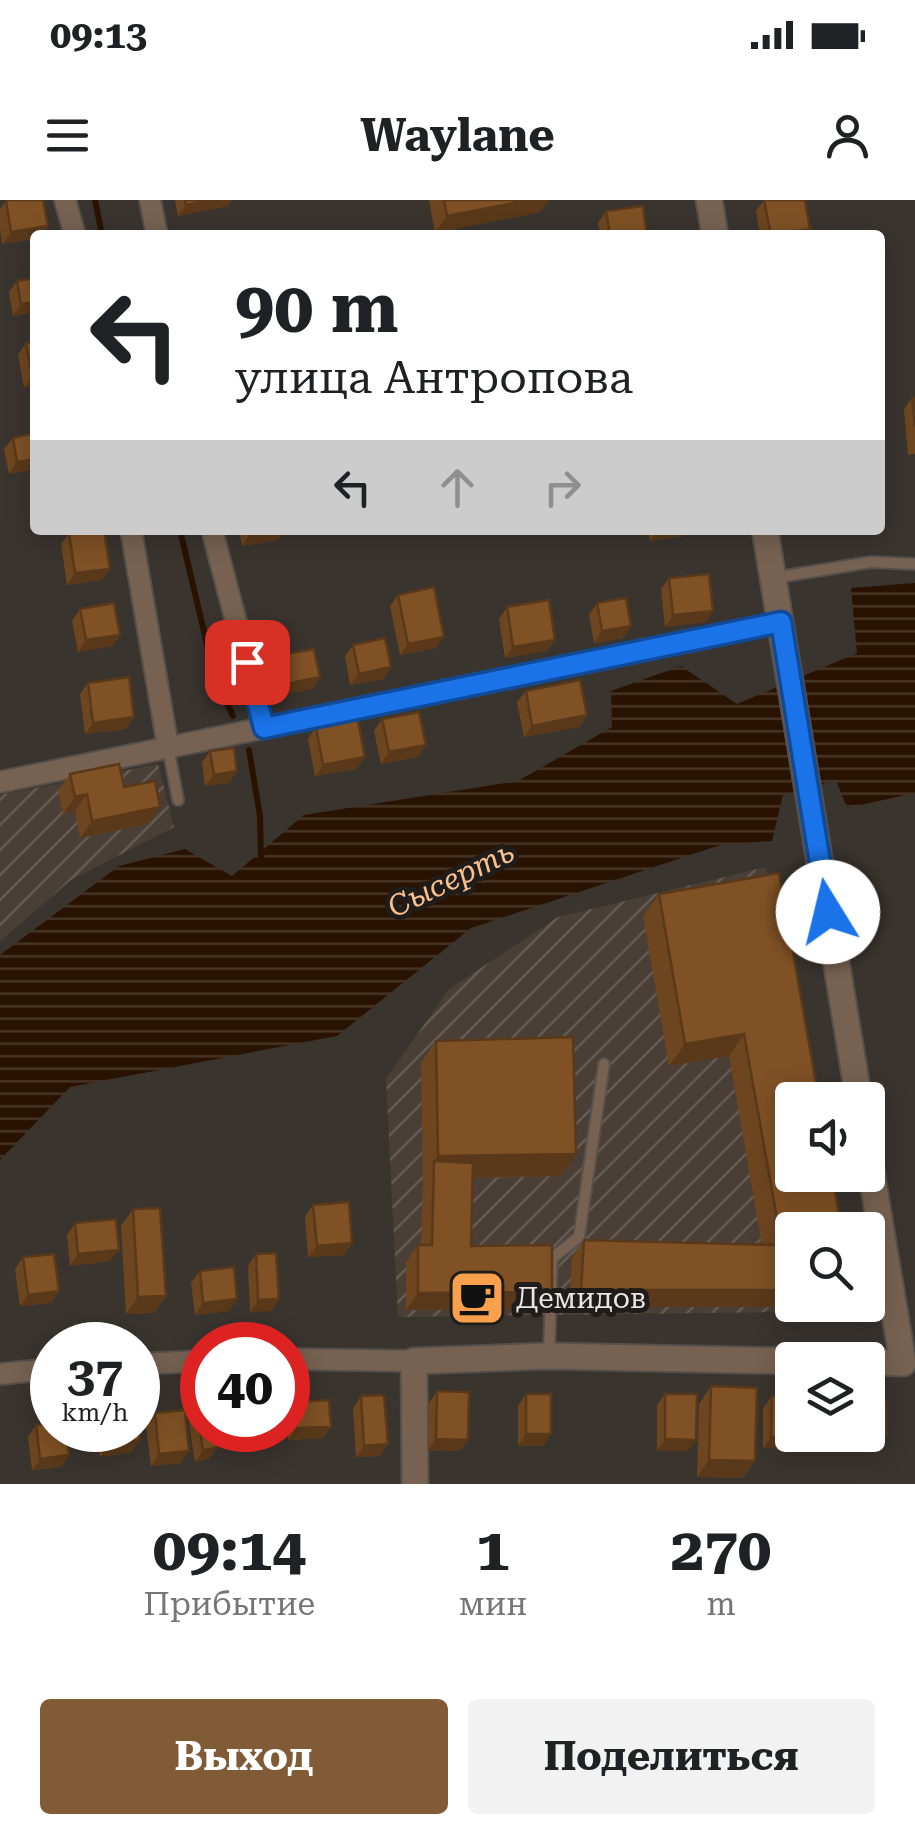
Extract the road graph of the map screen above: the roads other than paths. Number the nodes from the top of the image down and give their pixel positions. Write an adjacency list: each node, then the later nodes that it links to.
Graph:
1 (66, 200): 4 (street)
2 (150, 200): 5 (street)
3 (709, 200): 6 (street)
4 (74, 230)
5 (155, 230)
6 (714, 230)
7 (132, 535): 14 (street)
8 (213, 535): 13 (street)
9 (766, 535): 11 (street)
10 (915, 564): 11 (lane)
11 (773, 578): 12 (street)
12 (781, 622): 13 (street); 18 (street)
13 (264, 728): 14 (street)
14 (168, 747): 15 (street); 16 (lane)
15 (0, 782)
16 (178, 800)
17 (604, 1064): 20 (lane)
18 (856, 1082)
19 (876, 1192): 24 (street)
20 (549, 1356): 22 (street); 23 (street)
21 (310, 1359): 22 (street)
22 (414, 1361): 27 (street)
23 (775, 1361)
24 (909, 1364)
25 (30, 1371): 26 (street)
26 (0, 1374)
27 (415, 1484)

